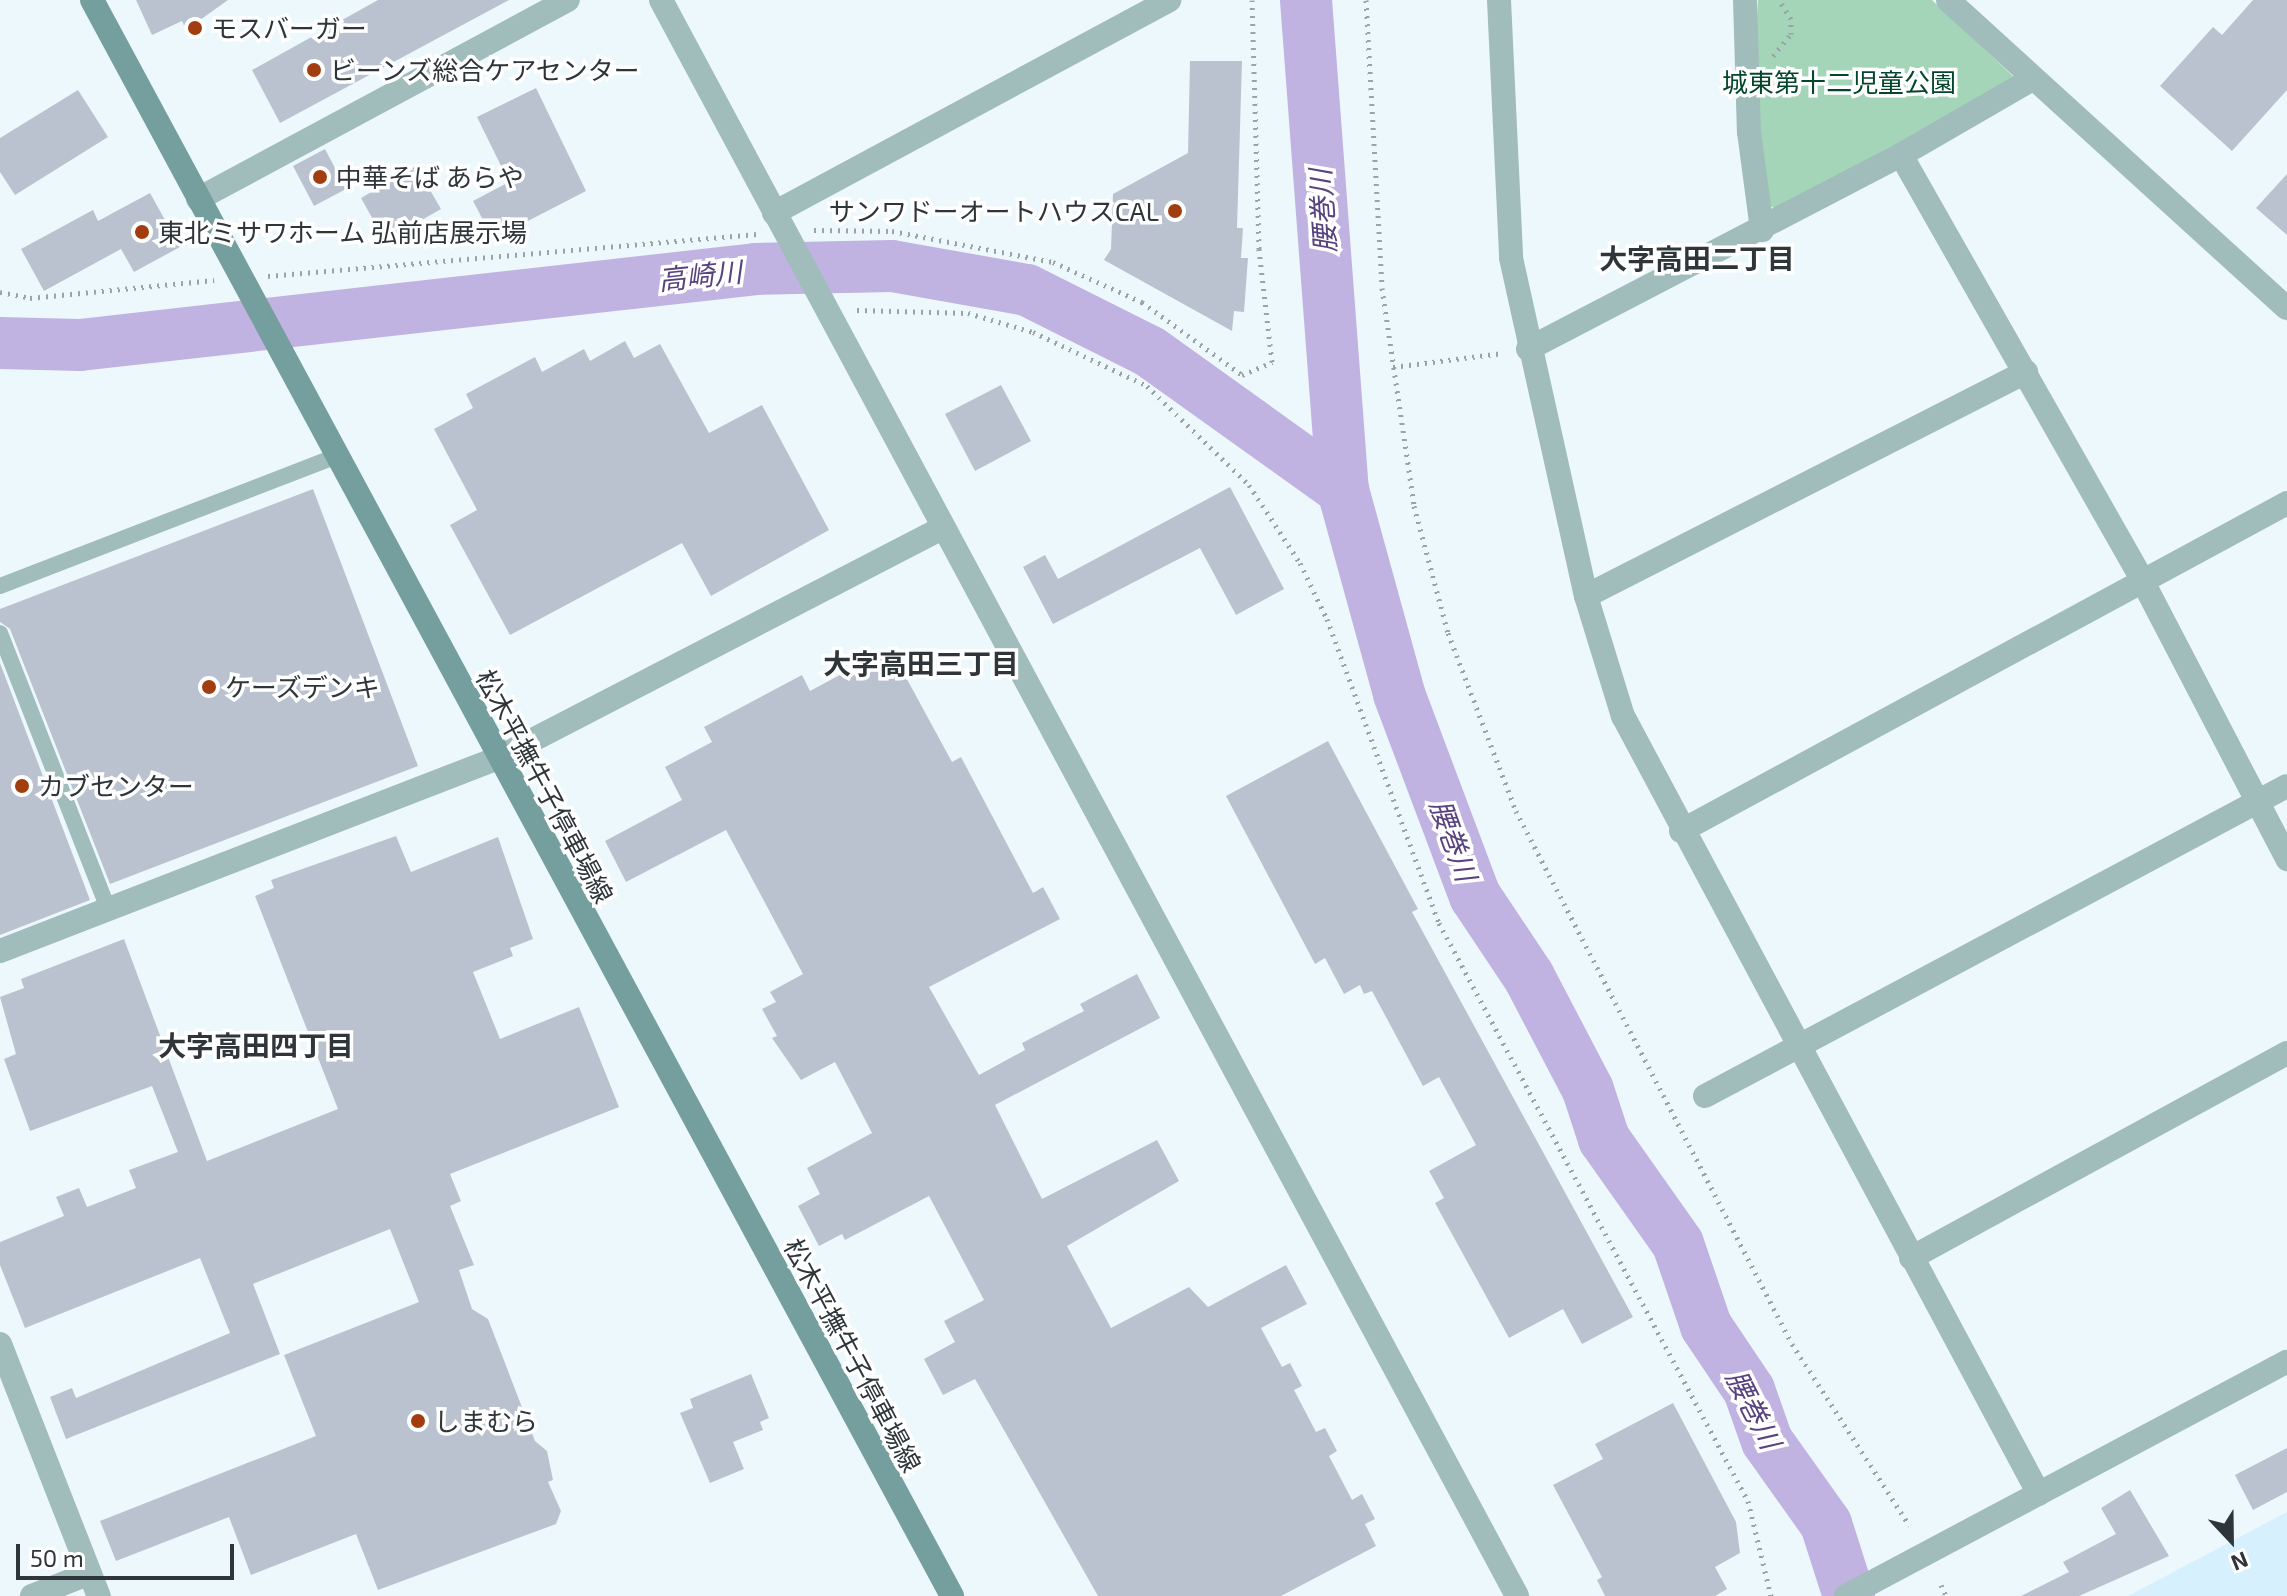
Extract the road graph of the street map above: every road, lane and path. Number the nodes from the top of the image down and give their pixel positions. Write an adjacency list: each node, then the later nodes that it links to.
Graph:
1 (92, 0): 14 (main road, 松木平撫牛子停車場線)
2 (568, 0): 14 (street)
3 (661, 0): 15 (street)
4 (1169, 0): 15 (street)
5 (1252, 0): 15 (path)
6 (1366, 0): 22 (path)
7 (1499, 0): 21 (street)
8 (1745, 0): 11 (street)
9 (1779, 0): 11 (path)
10 (1948, 0): 12 (street)
11 (1745, 62): 16 (street)
12 (2031, 80): 13 (street); 19 (street)
13 (1901, 155): 16 (street); 23 (street)
14 (198, 199): 17 (main road, 松木平撫牛子停車場線)
15 (782, 227): 17 (path); 20 (street)
16 (1762, 230): 21 (street)
17 (243, 280): 18 (path); 24 (main road, 松木平撫牛子停車場線)
18 (0, 292)
19 (2287, 308)
20 (825, 309): 26 (street); 52 (path)
21 (1528, 349): 22 (path); 29 (street)
22 (1393, 367): 45 (path)
23 (2026, 372): 27 (street); 29 (street)
24 (337, 456): 28 (lane); 31 (main road, 松木平撫牛子停車場線)
25 (2287, 503): 27 (street)
26 (942, 528): 31 (street); 51 (street)
27 (2141, 578): 33 (street); 34 (street)
28 (0, 586)
29 (1586, 596): 34 (street)
30 (0, 633): 36 (lane)
31 (498, 758): 36 (street); 50 (main road, 松木平撫牛子停車場線)
32 (2287, 786): 33 (street)
33 (2256, 804): 35 (street); 38 (street)
34 (1681, 831): 38 (street)
35 (2287, 859)
36 (108, 909): 37 (street)
37 (0, 951)
38 (1802, 1047): 40 (street); 41 (street)
39 (2287, 1053): 41 (street)
40 (1705, 1096)
41 (1911, 1258): 44 (street)
42 (0, 1345): 46 (street)
43 (2287, 1362): 44 (street)
44 (2039, 1494): 53 (street)
45 (1909, 1525)
46 (90, 1573): 48 (street); 49 (street)
47 (1941, 1585): 54 (path)
48 (32, 1596)
49 (99, 1596)
50 (952, 1596)
51 (1517, 1596)
52 (1771, 1596)
53 (1846, 1596)
54 (1946, 1596)

